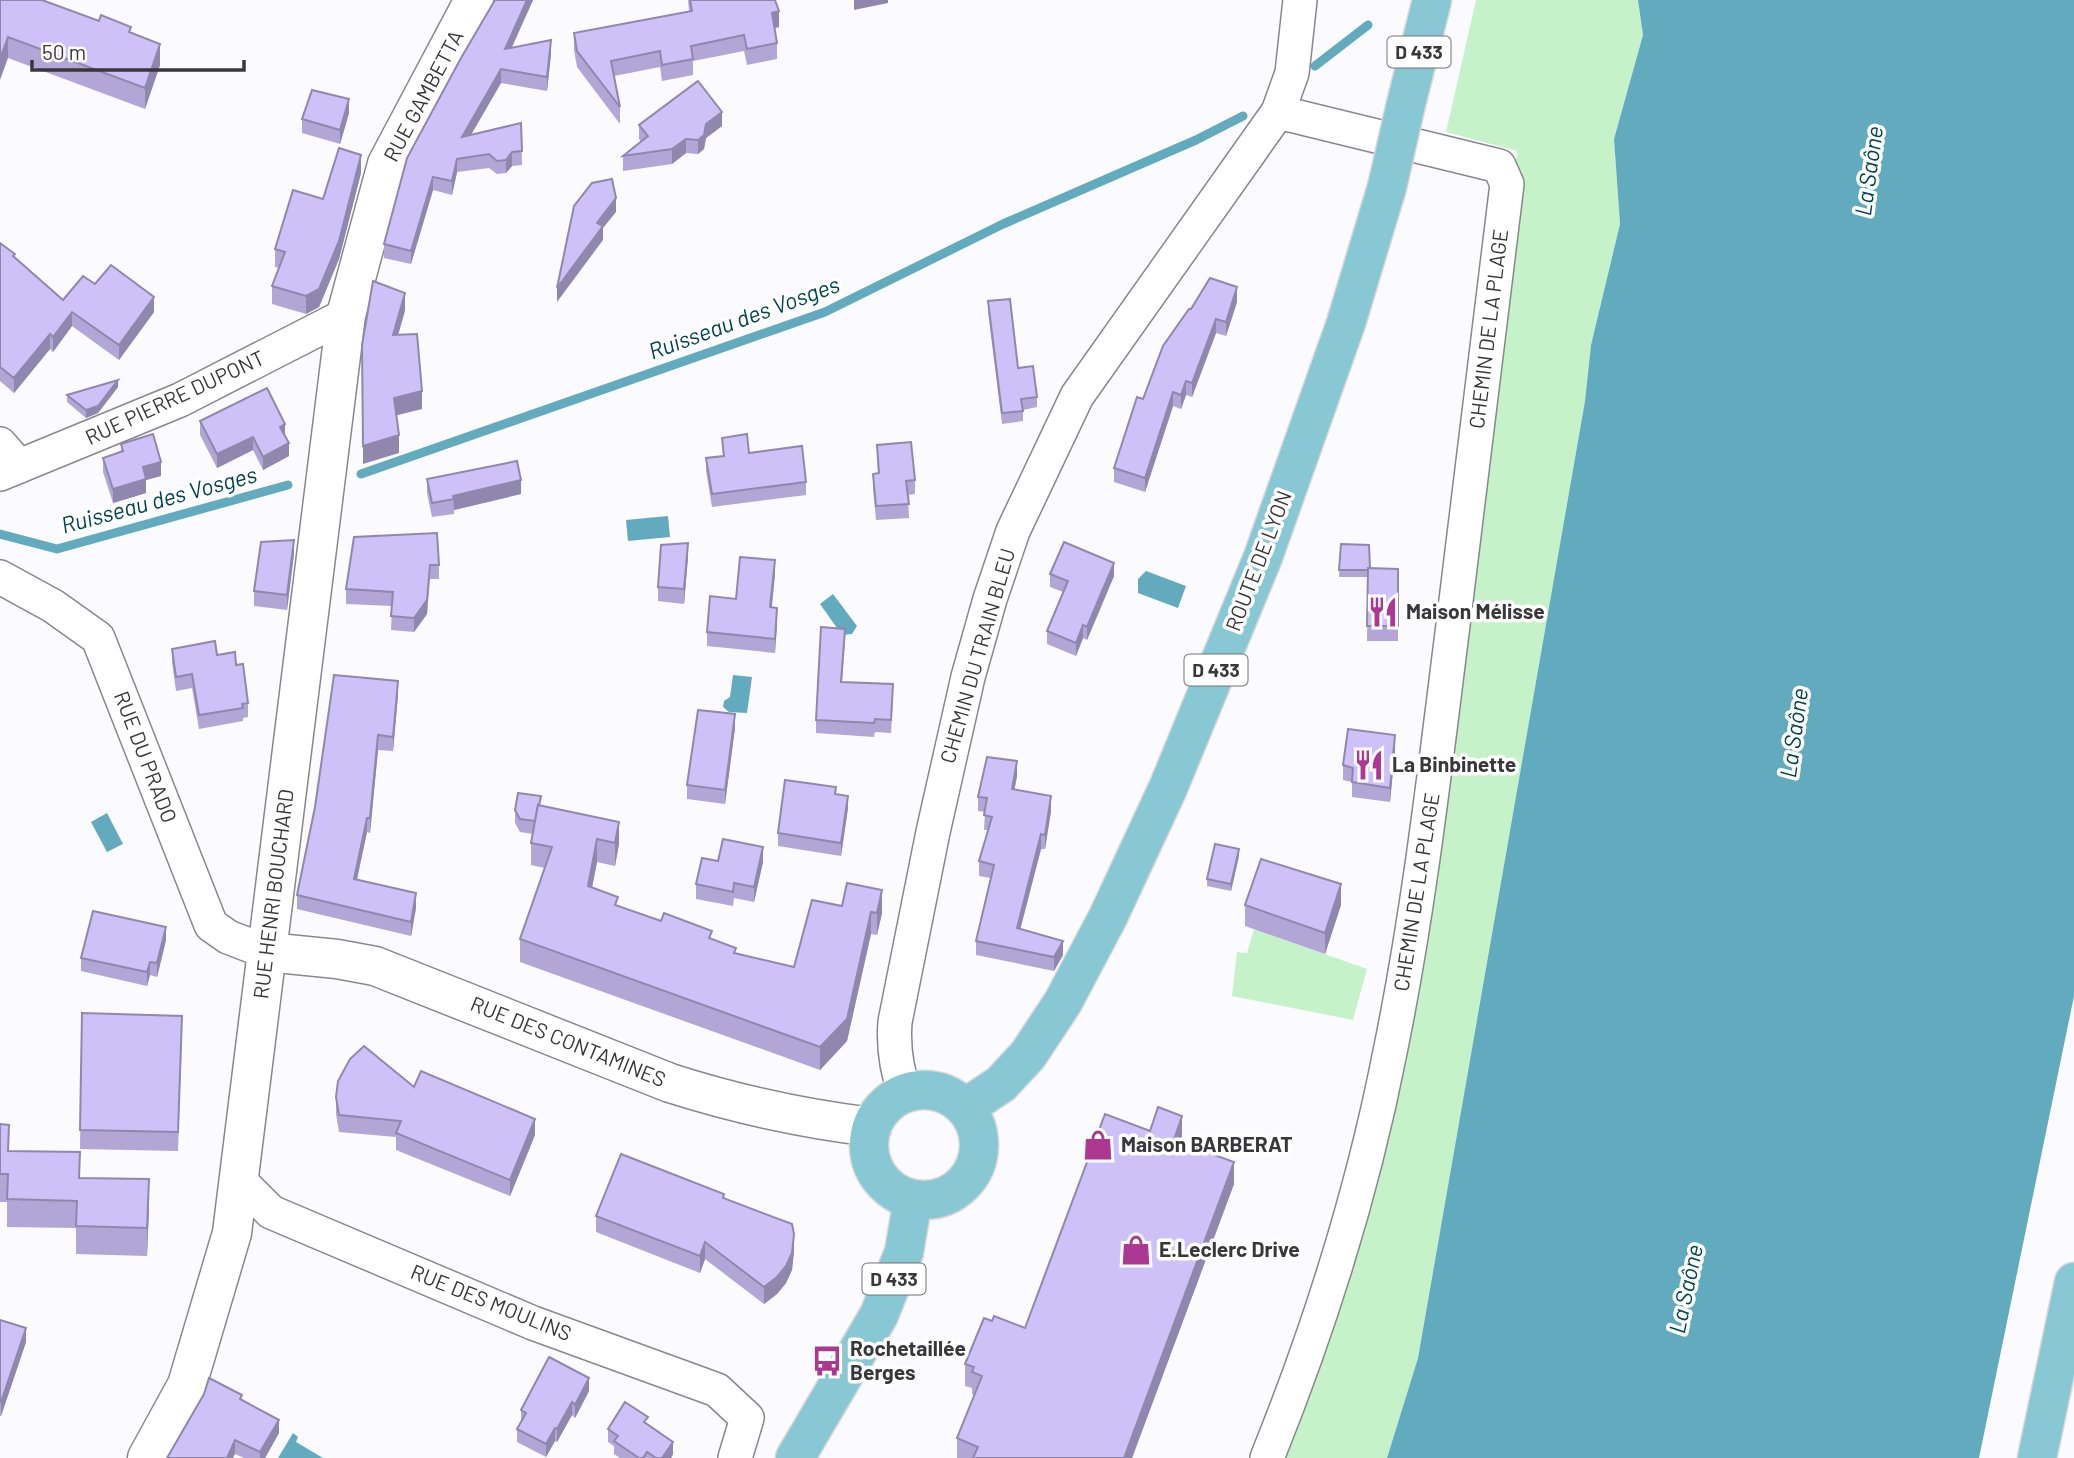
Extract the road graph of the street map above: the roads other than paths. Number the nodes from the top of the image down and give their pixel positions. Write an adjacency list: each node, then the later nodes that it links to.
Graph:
1 (474, 0): 5 (street, RUE GAMBETTA)
2 (1300, 0): 4 (street, CHEMIN DU TRAIN BLEU)
3 (1432, 0): 10 (main road, ROUTE DE LYON / D 433, bridge)
4 (1278, 112): 9 (street, CHEMIN DU TRAIN BLEU); 18 (street, CHEMIN DE LA PLAGE)
5 (346, 315): 6 (street, RUE PIERRE DUPONT); 8 (street, RUE HENRI BOUCHARD)
6 (6, 461)
7 (0, 577): 8 (street, RUE DU PRADO)
8 (267, 952): 11 (street, RUE DES CONTAMINES); 12 (street, RUE HENRI BOUCHARD)
9 (905, 1093): 10 (main road); 11 (main road)
10 (965, 1108): 13 (main road)
11 (872, 1127): 13 (main road)
12 (239, 1180): 15 (street, RUE HENRI BOUCHARD); 16 (street, RUE DES MOULINS)
13 (913, 1199): 17 (main road, D 433)
14 (2074, 1282): 19 (main road)
15 (147, 1458)
16 (735, 1458)
17 (795, 1458)
18 (1267, 1458)
19 (2036, 1458)

